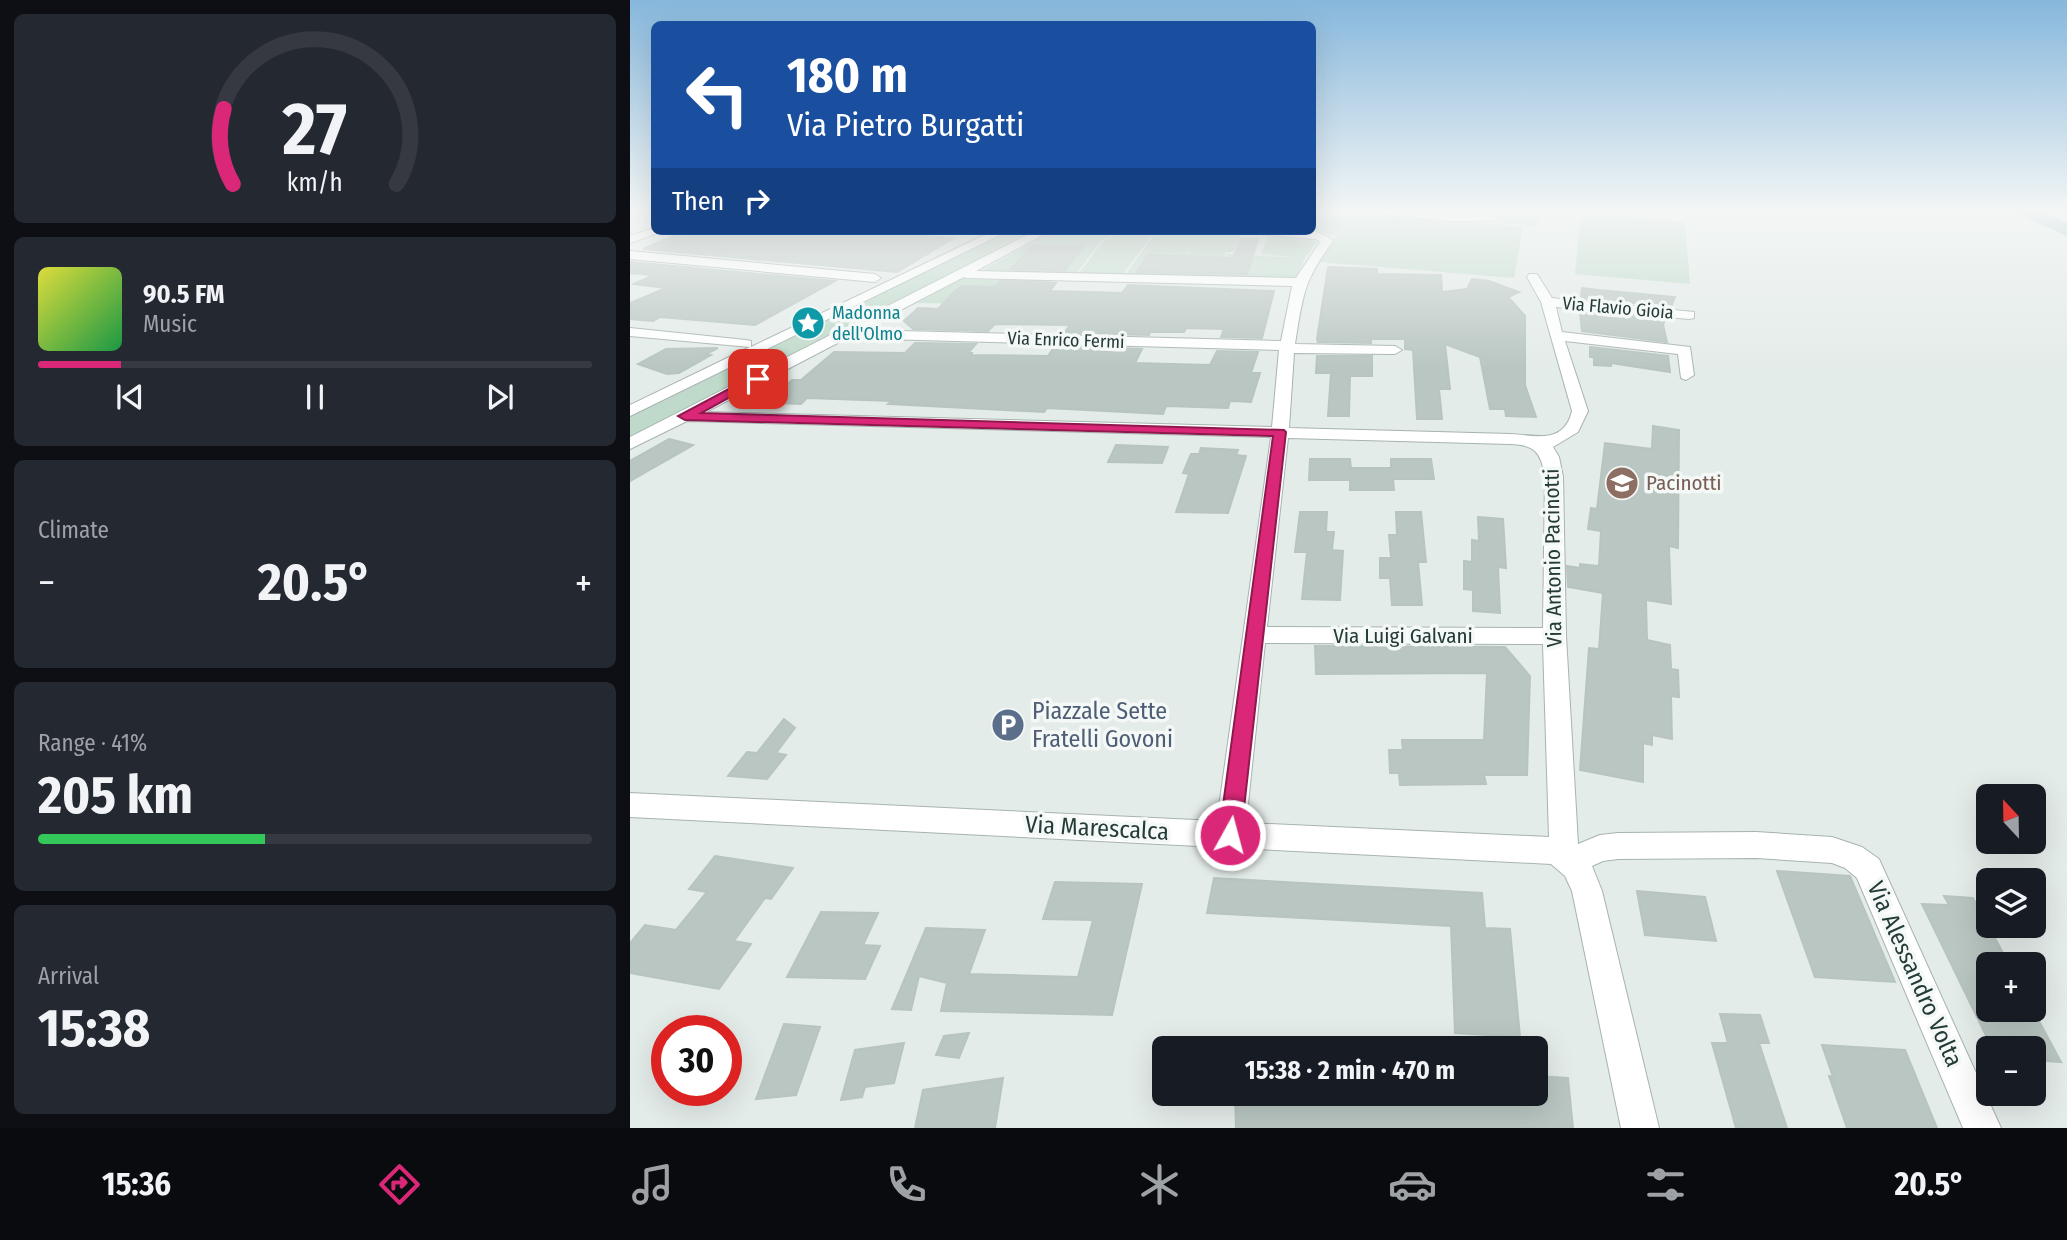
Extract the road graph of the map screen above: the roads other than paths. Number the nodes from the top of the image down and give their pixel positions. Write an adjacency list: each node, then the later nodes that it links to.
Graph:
1 (711, 263): 7 (street)
2 (936, 263): 18 (street)
3 (984, 263): 5 (street)
4 (1313, 263): 8 (street)
5 (962, 274): 8 (street); 12 (street)
6 (1533, 276): 9 (street)
7 (875, 278)
8 (1300, 282): 15 (street)
9 (1548, 302): 10 (street, Via Flavio Gioia); 13 (street)
10 (1689, 315)
11 (630, 332): 14 (street)
12 (844, 334): 15 (street, Via Enrico Fermi); 19 (street)
13 (1556, 336): 17 (street); 22 (street)
14 (746, 344)
15 (1287, 347): 16 (street); 20 (street)
16 (1395, 350)
17 (1686, 375)
18 (630, 411)
19 (685, 416): 20 (street, Via Antonio Pacinotti); 21 (street)
20 (1280, 432): 22 (street, Via Antonio Pacinotti); 23 (street)
21 (630, 444)
22 (1544, 445): 24 (street, Via Antonio Pacinotti)
23 (1253, 635): 24 (street, Via Luigi Galvani); 26 (street)
24 (1554, 636): 27 (street, Via Antonio Pacinotti)
25 (630, 805): 26 (street, Via Marescalca)
26 (1230, 835): 27 (street, Via Marescalca)
27 (1568, 858): 28 (street); 29 (street, Via Alessandro Volta)
28 (1640, 1128)
29 (1982, 1128)

